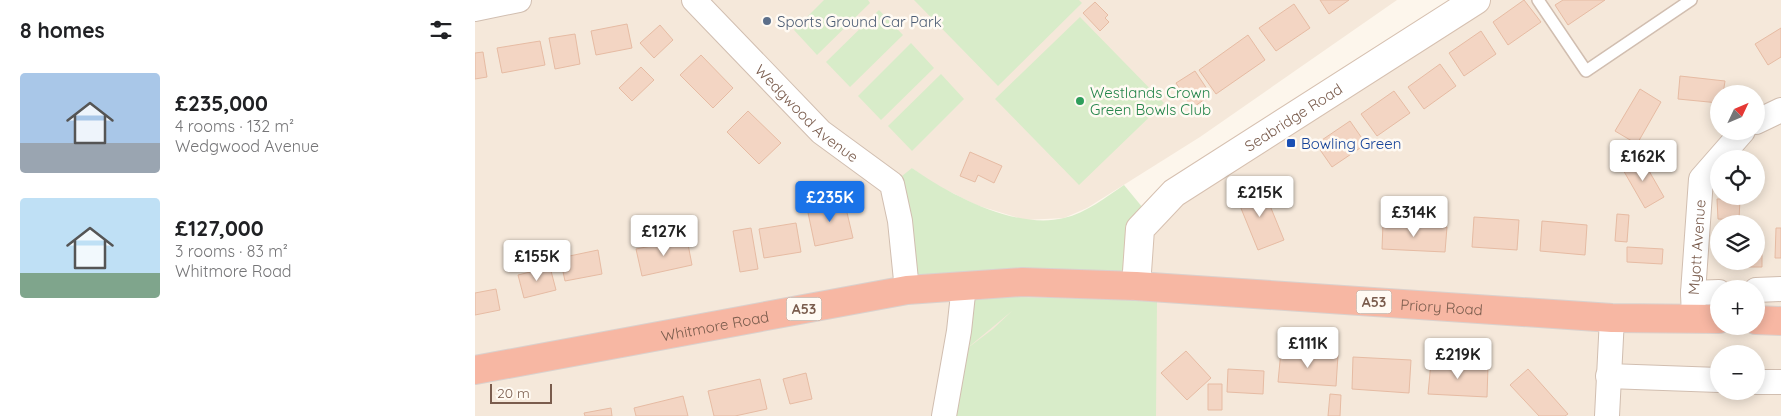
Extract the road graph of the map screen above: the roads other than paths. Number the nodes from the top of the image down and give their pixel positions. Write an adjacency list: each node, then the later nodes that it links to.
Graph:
1 (519, 0): 6 (street)
2 (694, 0): 13 (street, Wedgwood Avenue)
3 (1476, 0): 11 (main road, Seabridge Road)
4 (1537, 0): 5 (lane)
5 (1691, 0)
6 (475, 9)
7 (1781, 110): 8 (street)
8 (1765, 118)
9 (1735, 140): 15 (street, Myott Avenue)
10 (964, 285): 11 (highway, Whitmore Road / A53); 13 (highway, Whitmore Road / A53); 24 (street)
11 (1136, 286): 16 (highway, Priory Road / A53)
12 (1781, 289): 14 (street)
13 (907, 290): 19 (highway, Whitmore Road / A53)
14 (1765, 290)
15 (1702, 310): 16 (highway, Priory Road / A53)
16 (1612, 318): 20 (street)
17 (1765, 320): 18 (highway)
18 (1781, 321)
19 (475, 370)
20 (1608, 376): 21 (street); 25 (street)
21 (1710, 380)
22 (1765, 382): 23 (street)
23 (1781, 382)
24 (944, 416)
25 (1607, 416)

